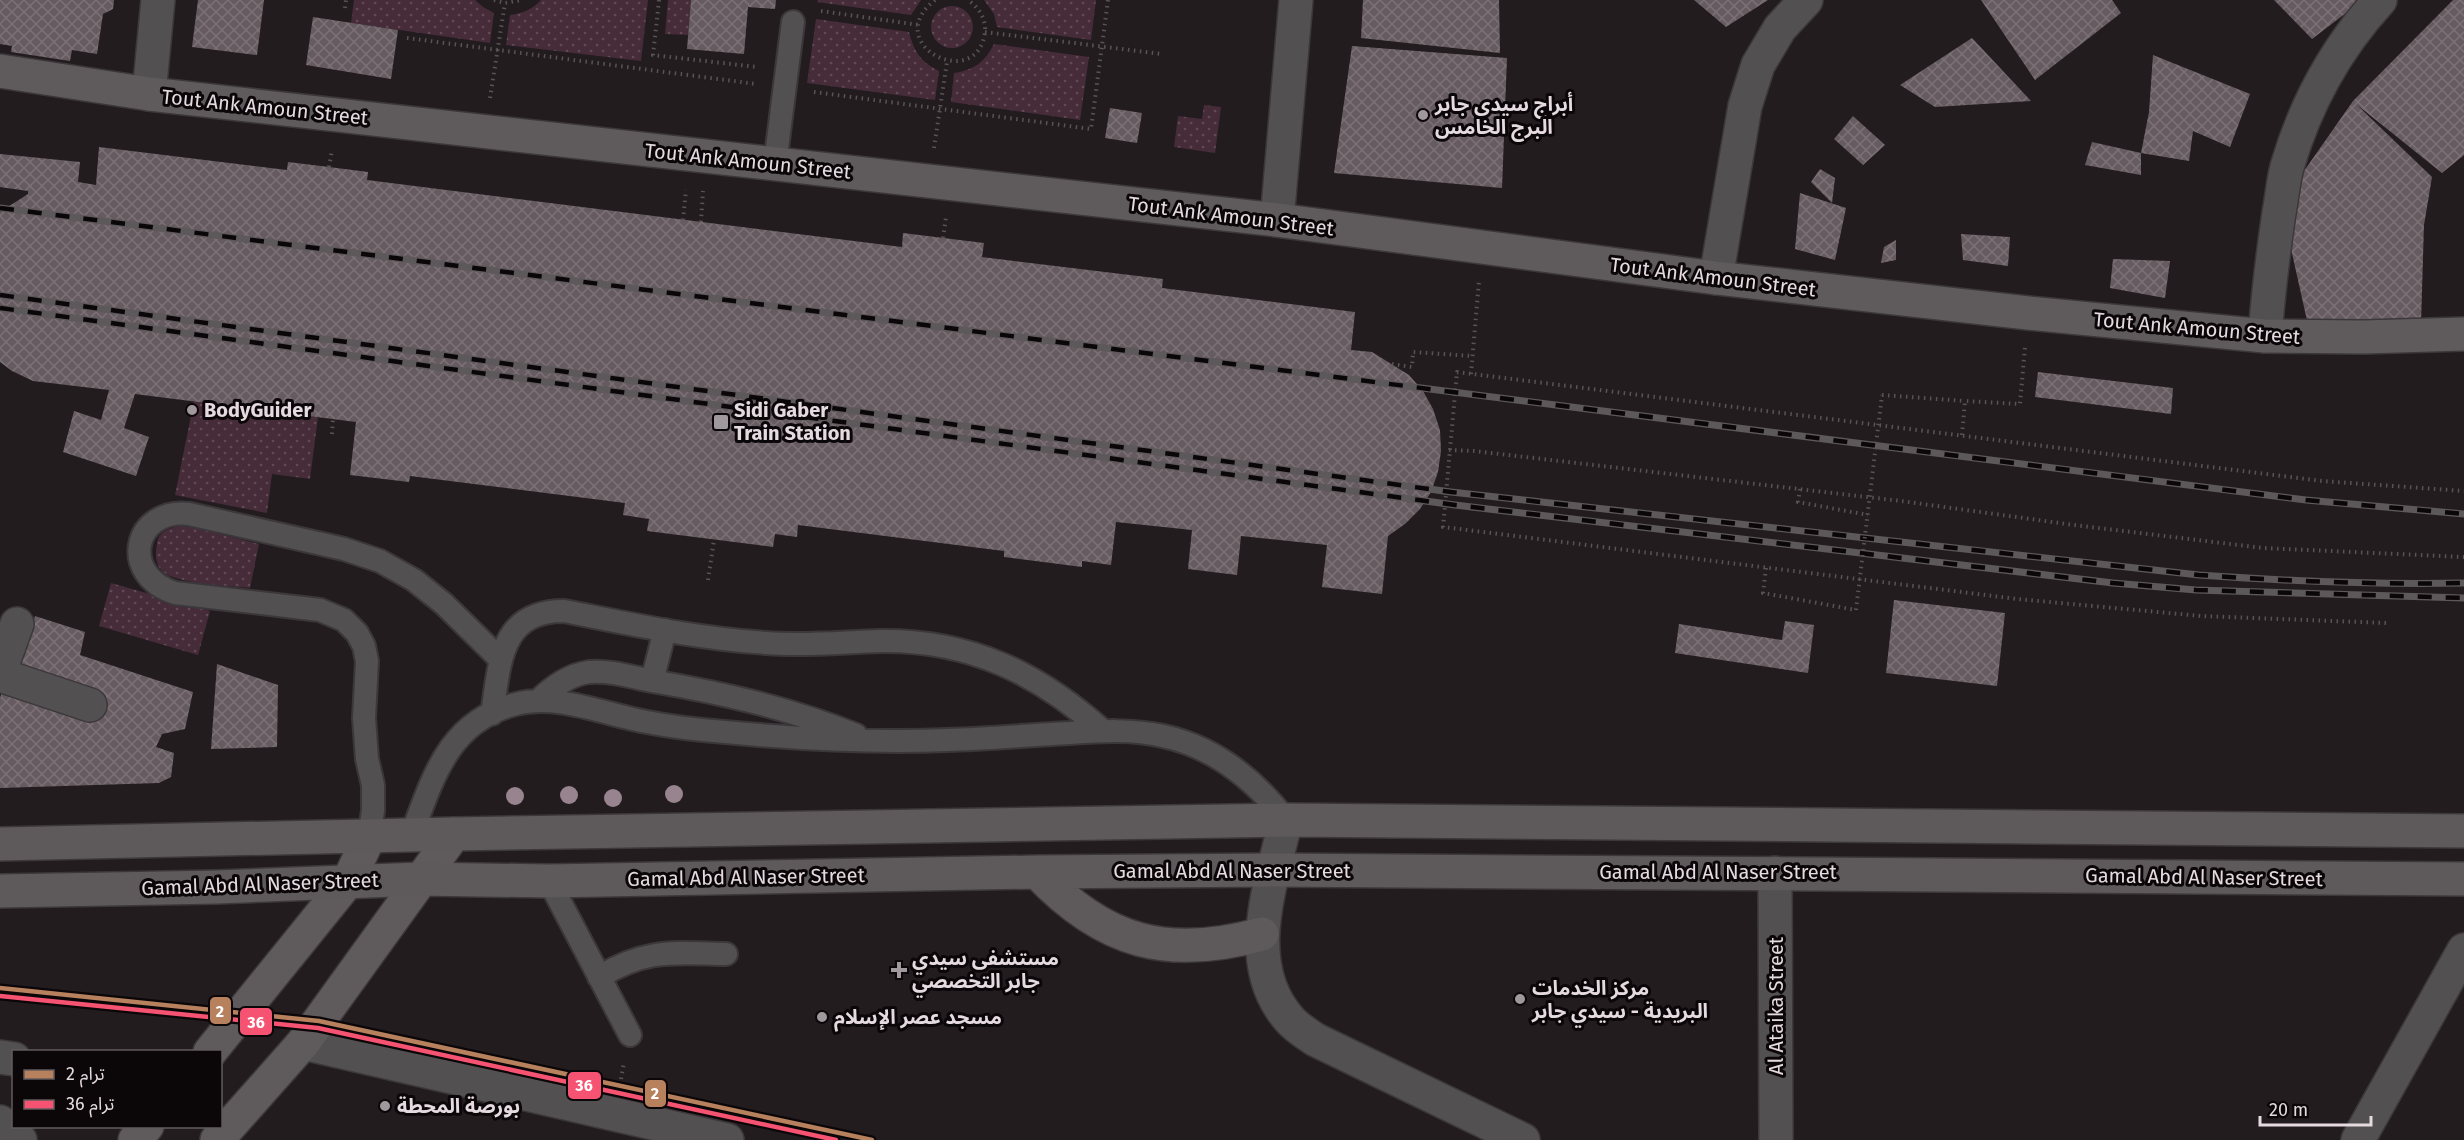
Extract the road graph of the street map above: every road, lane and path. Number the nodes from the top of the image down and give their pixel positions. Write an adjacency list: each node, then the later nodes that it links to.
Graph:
1 (159, 0): 20 (street)
2 (346, 0): 12 (path)
3 (494, 0): 11 (path)
4 (522, 0): 11 (path)
5 (659, 0): 18 (path)
6 (935, 0): 14 (path)
7 (968, 0): 15 (path)
8 (1296, 0): 29 (street)
9 (1806, 0): 31 (street)
10 (2380, 0): 35 (street)
11 (505, 3): 21 (path)
12 (345, 8)
13 (802, 16): 14 (path); 23 (lane)
14 (918, 25): 17 (path)
15 (985, 32): 16 (path); 17 (path)
16 (1162, 54)
17 (947, 62): 25 (path)
18 (767, 68)
19 (0, 71): 20 (main road, Tout Ank Amoun Street)
20 (149, 94): 21 (main road, Tout Ank Amoun Street)
21 (484, 131): 23 (main road, Tout Ank Amoun Street)
22 (333, 148): 24 (path)
23 (775, 164): 25 (main road, Tout Ank Amoun Street)
24 (329, 167)
25 (929, 181): 29 (main road, Tout Ank Amoun Street)
26 (686, 189): 28 (path)
27 (703, 191): 30 (path)
28 (683, 220)
29 (1277, 220): 31 (main road, Tout Ank Amoun Street)
30 (701, 222)
31 (1716, 278): 32 (main road, Tout Ank Amoun Street)
32 (2028, 313): 35 (main road, Tout Ank Amoun Street); 39 (path)
33 (1475, 321): 36 (path)
34 (2464, 334): 35 (main road, Tout Ank Amoun Street)
35 (2265, 336)
36 (1472, 356): 37 (path); 38 (path)
37 (1392, 364)
38 (1471, 374): 42 (path); 43 (path)
39 (1965, 401): 42 (path); 46 (path, bridge)
40 (333, 419): 41 (path)
41 (332, 434)
42 (1962, 435): 45 (path)
43 (1449, 450): 44 (path); 49 (path)
44 (1800, 489): 46 (path); 48 (path)
45 (2464, 491)
46 (1868, 515): 49 (path, bridge)
47 (714, 540): 50 (path)
48 (2464, 557)
49 (1766, 568): 51 (path)
50 (708, 580)
51 (2386, 623)
52 (17, 624): 55 (street)
53 (665, 630): 54 (lane); 56 (lane); 60 (lane)
54 (501, 660): 59 (lane); 66 (lane)
55 (0, 673): 58 (street)
56 (652, 681): 57 (lane); 61 (lane)
57 (538, 700): 59 (lane); 61 (lane)
58 (90, 705)
59 (492, 714): 65 (lane)
60 (1103, 731): 61 (lane); 62 (lane)
61 (871, 741)
62 (1286, 820): 63 (main road); 64 (main road); 68 (street)
63 (2464, 831)
64 (454, 834): 65 (main road); 71 (main road)
65 (411, 836): 66 (main road)
66 (369, 837): 67 (main road); 73 (main road)
67 (0, 844)
68 (1274, 870): 69 (main road, Gamal Abd Al Naser Street); 70 (main road, Gamal Abd Al Naser Street); 76 (street)
69 (1037, 872): 74 (main road, Gamal Abd Al Naser Street); 76 (main road)
70 (1775, 873): 72 (main road, Gamal Abd Al Naser Street); 91 (street, Al Ataika Street)
71 (420, 879): 73 (main road, Gamal Abd Al Naser Street); 74 (main road, Gamal Abd Al Naser Street); 81 (main road)
72 (2464, 879)
73 (349, 880): 75 (main road, Gamal Abd Al Naser Street); 82 (main road)
74 (549, 881): 79 (lane)
75 (0, 891)
76 (1262, 934): 90 (street)
77 (2464, 950): 92 (street)
78 (726, 954): 79 (lane)
79 (599, 977): 80 (lane)
80 (630, 1035): 83 (path)
81 (303, 1043): 83 (street); 88 (main road)
82 (212, 1050)
83 (613, 1114): 89 (street)
84 (0, 1122): 86 (street)
85 (145, 1128): 87 (main road)
86 (20, 1140)
87 (135, 1140)
88 (217, 1140)
89 (727, 1140)
90 (1523, 1140)
91 (1776, 1140)
92 (2358, 1140)

